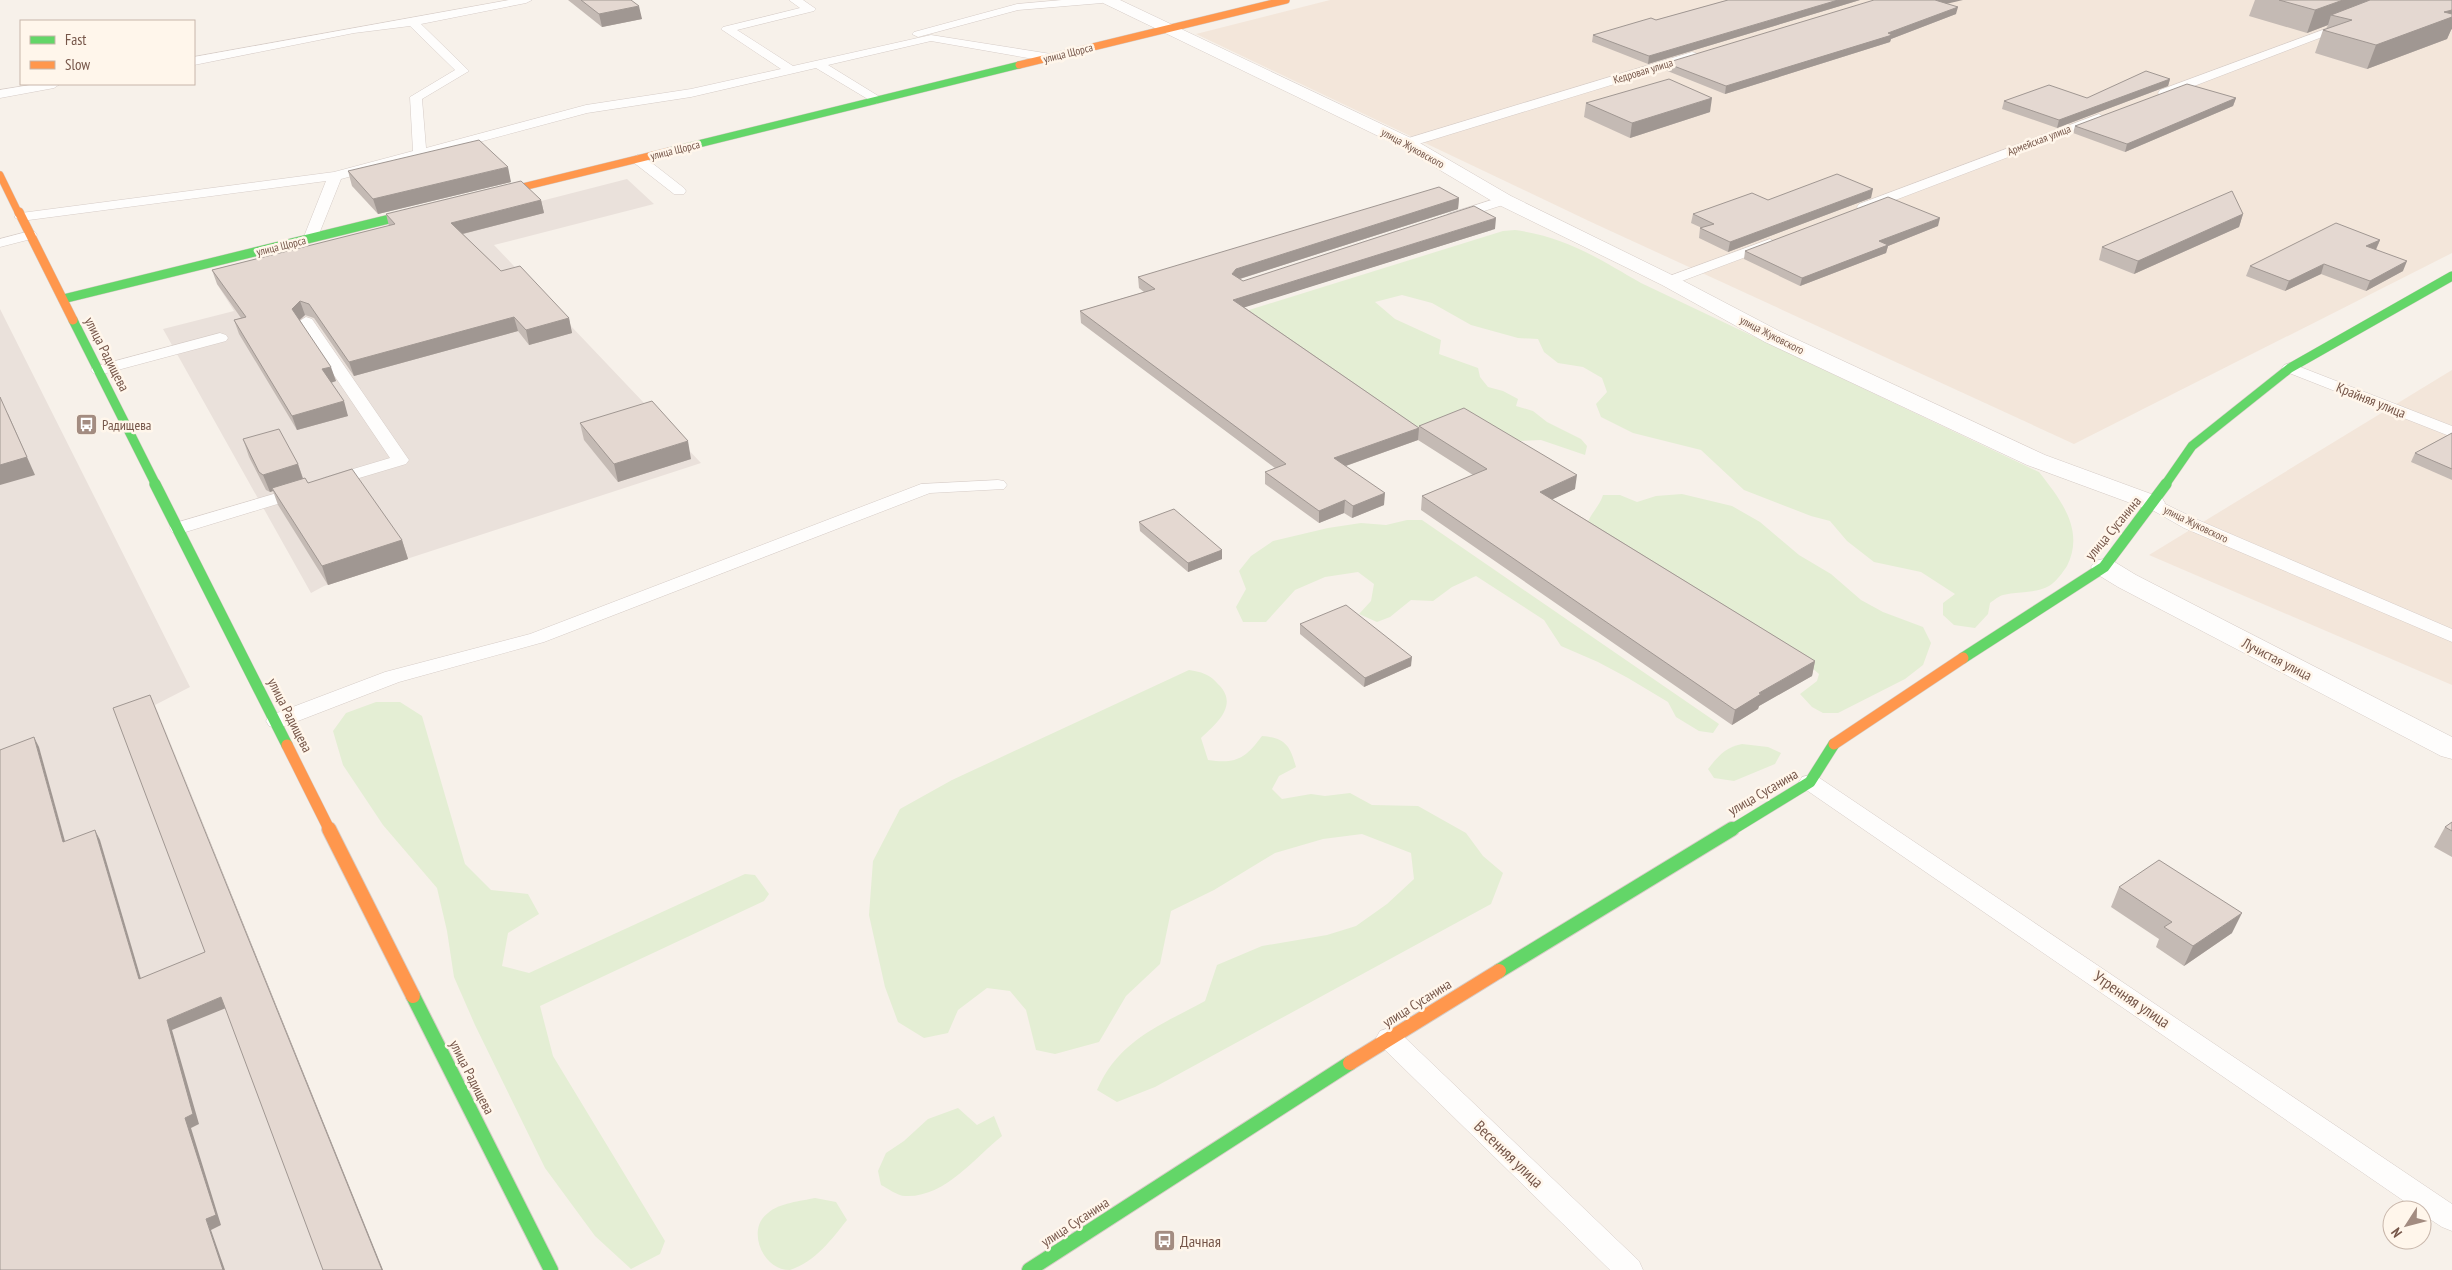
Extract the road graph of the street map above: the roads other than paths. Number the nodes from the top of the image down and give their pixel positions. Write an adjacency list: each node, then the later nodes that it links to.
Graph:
1 (526, 0): 7 (lane)
2 (795, 0): 15 (lane)
3 (1102, 0): 9 (lane)
4 (1108, 0): 8 (street, улица Жуковского)
5 (1286, 0): 8 (street, улица Щорса)
6 (2364, 18): 18 (lane)
7 (413, 22): 13 (lane); 22 (lane)
8 (1166, 29): 12 (street, улица Щорса); 21 (street, улица Жуковского)
9 (916, 38): 10 (lane); 12 (lane); 14 (lane)
10 (853, 48)
11 (1708, 51): 21 (lane, Кедровая улица)
12 (1051, 58): 19 (street, улица Щорса)
13 (195, 61)
14 (818, 64): 15 (lane); 19 (lane)
15 (791, 70): 22 (lane)
16 (49, 85): 17 (lane)
17 (0, 94)
18 (2151, 98)
19 (876, 100): 23 (street, улица Щорса)
20 (2114, 112): 30 (lane, Армейская улица)
21 (1407, 143): 28 (street, улица Жуковского)
22 (420, 153): 25 (lane)
23 (638, 159): 26 (lane); 27 (street, улица Щорса)
24 (0, 175): 31 (street, улица Радищева)
25 (335, 176): 31 (lane); 34 (lane)
26 (679, 191)
27 (474, 199)
28 (1504, 200): 32 (lane); 38 (street, улица Жуковского)
29 (436, 208): 34 (street, улица Щорса)
30 (1854, 211)
31 (21, 217): 33 (street, улица Радищева)
32 (1438, 221)
33 (30, 235): 36 (lane); 39 (street, улица Радищева)
34 (310, 239): 39 (street, улица Щорса)
35 (1780, 239): 38 (lane)
36 (0, 243)
37 (2449, 279): 42 (street, улица Сусанина)
38 (1668, 281): 46 (street, улица Жуковского)
39 (63, 299): 43 (street, улица Радищева)
40 (306, 322): 47 (lane)
41 (220, 338): 43 (lane)
42 (2290, 368): 44 (lane, Крайняя улица); 46 (street, улица Сусанина)
43 (99, 370): 47 (street, улица Радищева)
44 (2452, 432)
45 (998, 485): 50 (lane)
46 (2153, 503): 48 (street, улица Сусанина); 49 (lane, улица Жуковского)
47 (179, 528): 50 (street, улица Радищева)
48 (2104, 567): 51 (street, Лучистая улица); 52 (street, улица Сусанина)
49 (2452, 636)
50 (277, 722): 55 (street, улица Радищева)
51 (2452, 749)
52 (1810, 782): 53 (street, улица Сусанина); 54 (lane, Утренняя улица)
53 (1389, 1038): 56 (street, улица Сусанина); 57 (lane, Весенняя улица)
54 (2452, 1219)
55 (551, 1270)
56 (1028, 1270)
57 (1629, 1270)

